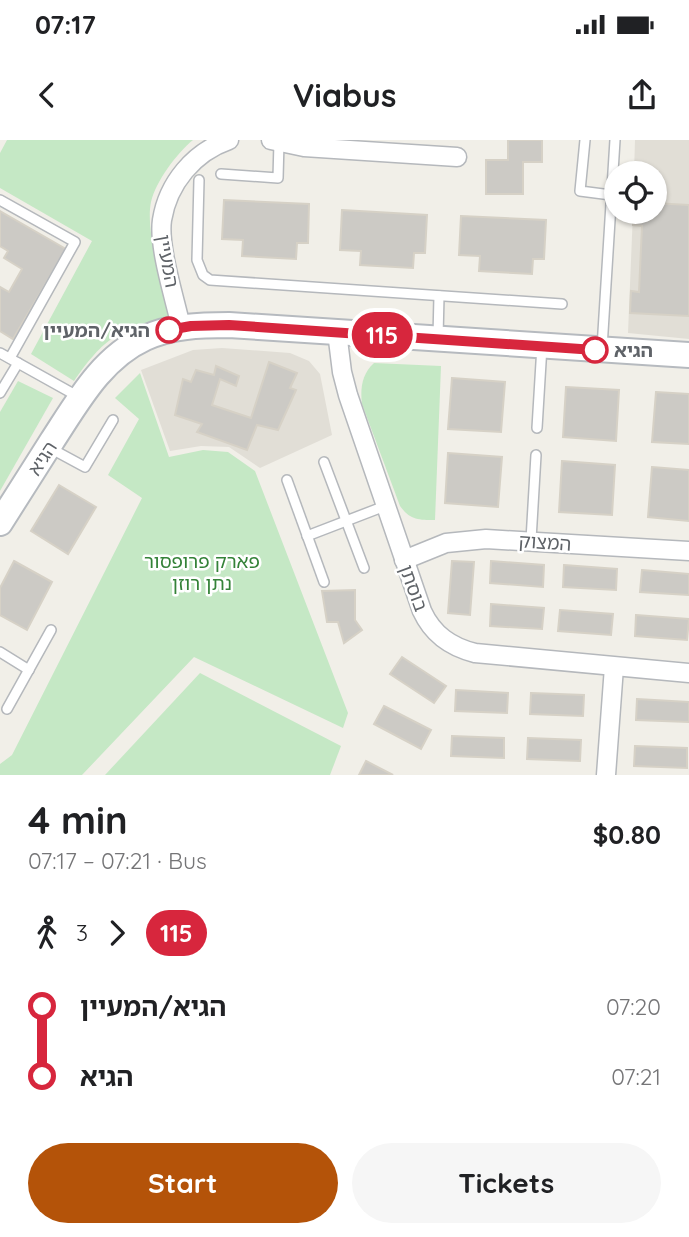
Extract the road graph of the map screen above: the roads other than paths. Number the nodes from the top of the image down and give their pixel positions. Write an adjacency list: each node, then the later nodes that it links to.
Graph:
1 (229, 140): 14 (street, המעיין)
2 (585, 140): 9 (lane)
3 (615, 140): 6 (lane)
4 (275, 141): 5 (street); 7 (lane)
5 (457, 157)
6 (613, 161)
7 (221, 174)
8 (199, 180): 12 (lane)
9 (604, 194)
10 (0, 200): 21 (lane)
11 (609, 224): 18 (lane)
12 (439, 296): 13 (lane); 16 (lane)
13 (562, 304)
14 (181, 327): 15 (street, הגיא); 23 (street, הגיא)
15 (337, 332): 16 (street, הגיא); 30 (street, בוסתן)
16 (438, 339): 17 (street, הגיא)
17 (542, 346): 18 (street, הגיא); 25 (lane)
18 (602, 350): 20 (street, הגיא)
19 (0, 353): 21 (lane)
20 (689, 355)
21 (14, 361): 22 (lane); 23 (lane)
22 (0, 393)
23 (80, 398): 26 (street, הגיא)
24 (113, 420): 26 (lane)
25 (537, 428)
26 (48, 447): 31 (street, הגיא)
27 (537, 454): 34 (lane)
28 (324, 462): 32 (lane)
29 (287, 480): 33 (lane)
30 (385, 506): 32 (lane); 36 (street, בוסתן)
31 (0, 523)
32 (347, 523): 33 (lane); 37 (lane)
33 (307, 536): 38 (lane)
34 (531, 540): 35 (street, המצוק); 36 (street, המצוק)
35 (689, 551)
36 (404, 560): 41 (street, בוסתן)
37 (364, 568)
38 (324, 582)
39 (51, 630): 42 (lane)
40 (0, 652): 42 (lane)
41 (614, 667): 43 (street, בוסתן); 45 (street)
42 (29, 670): 44 (lane)
43 (689, 673)
44 (7, 709)
45 (606, 775)

